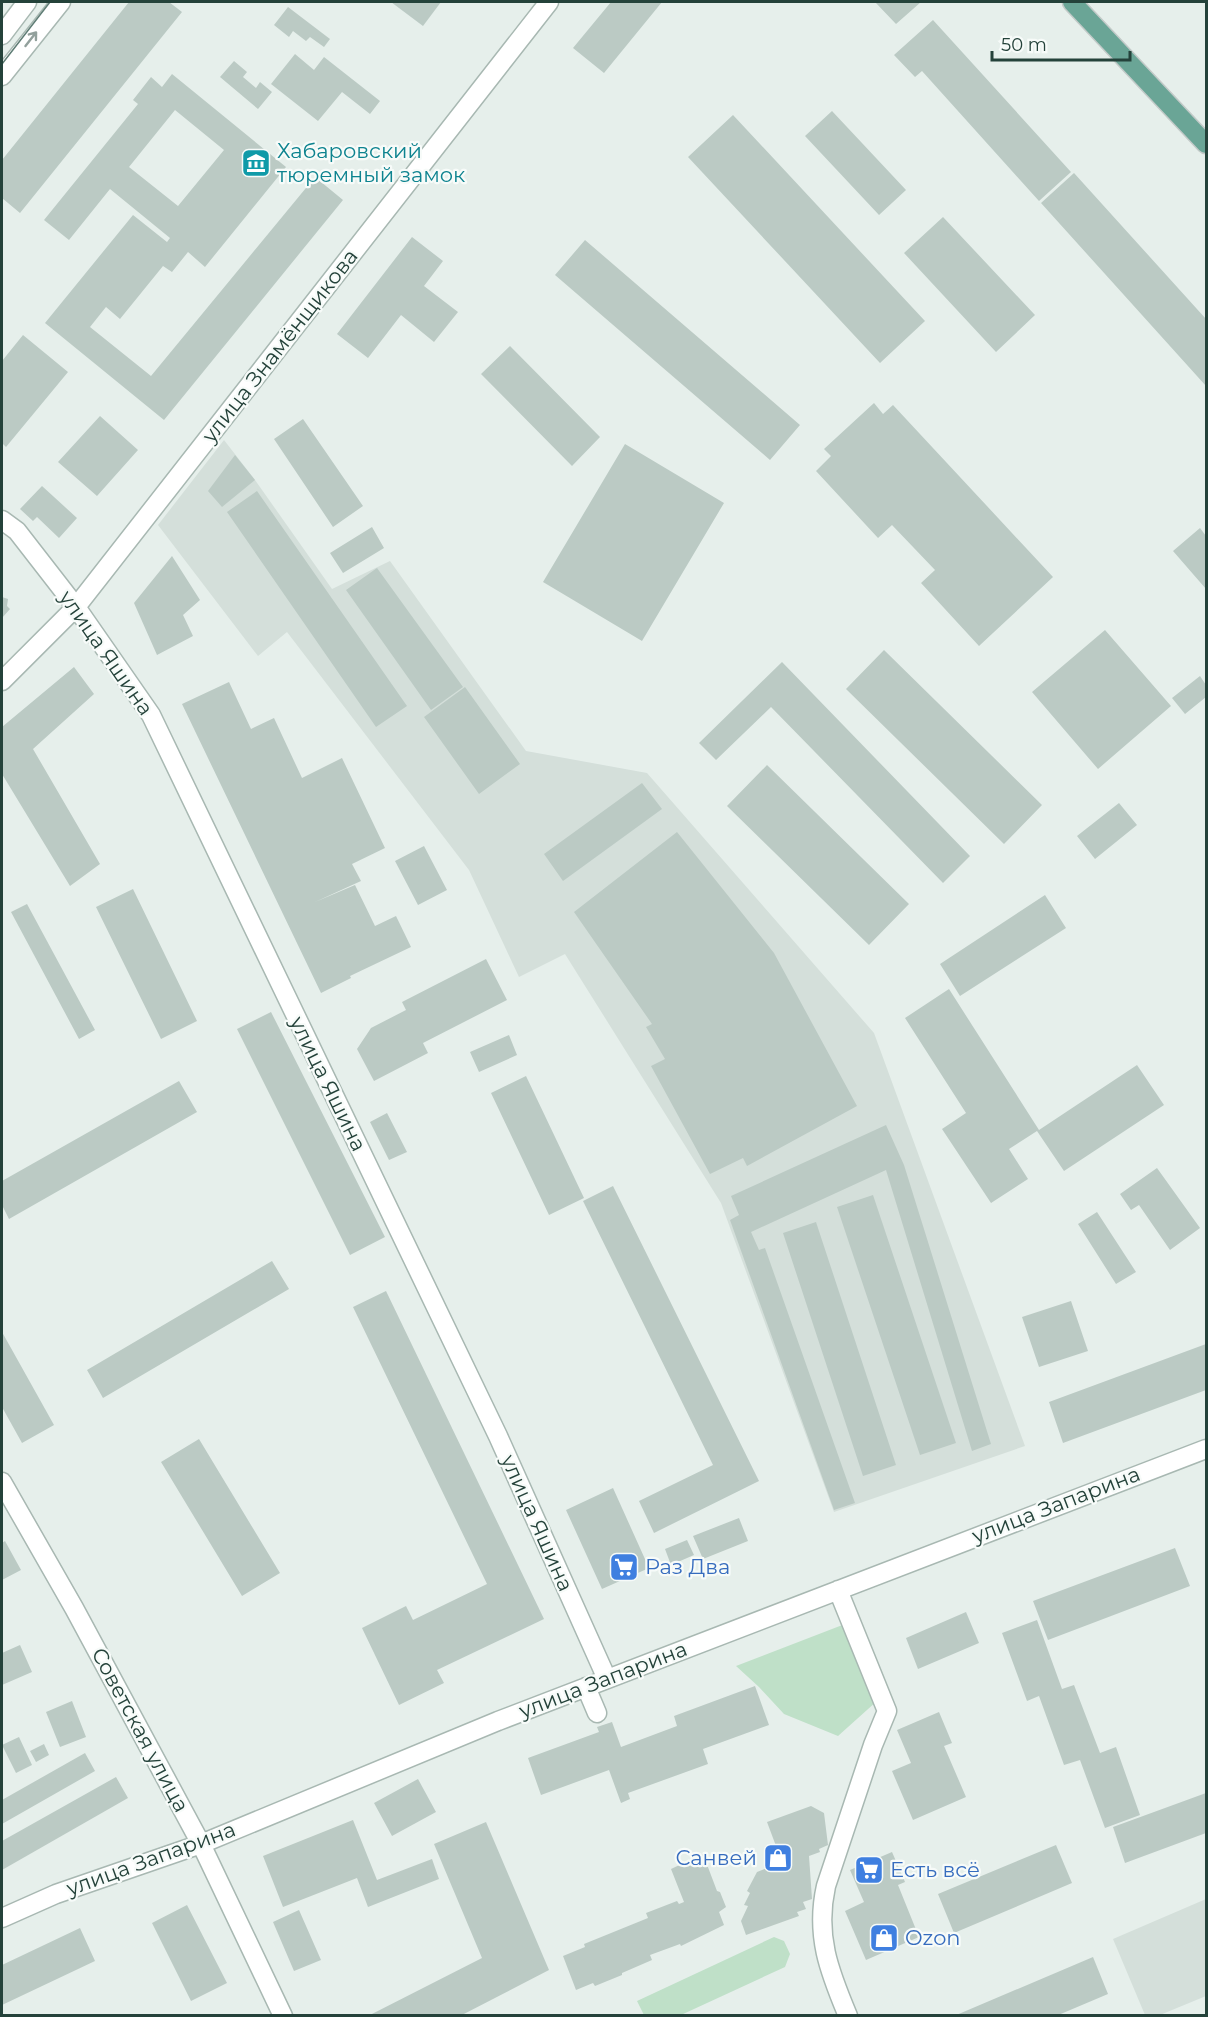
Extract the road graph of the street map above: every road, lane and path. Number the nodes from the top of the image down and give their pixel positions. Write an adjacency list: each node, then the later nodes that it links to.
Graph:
1 (27, 2): 5 (street)
2 (61, 2): 6 (street, one-way to 2)
3 (549, 2): 9 (street, улица Знамёнщикова)
4 (1072, 2): 7 (main road)
5 (2, 35)
6 (2, 76)
7 (1206, 144)
8 (2, 520): 9 (street, улица Яшина)
9 (76, 607): 10 (street, улица Знамёнщикова); 14 (street, улица Яшина)
10 (2, 681)
11 (1206, 1449): 13 (street, улица Запарина)
12 (2, 1482): 17 (street, Советская улица)
13 (837, 1590): 14 (street, улица Запарина); 20 (street)
14 (607, 1679): 15 (street, улица Запарина)
15 (586, 1687): 16 (street); 17 (street, улица Запарина)
16 (597, 1713)
17 (201, 1844): 18 (street, улица Запарина); 19 (street, Советская улица)
18 (2, 1918)
19 (283, 2016)
20 (848, 2016)

